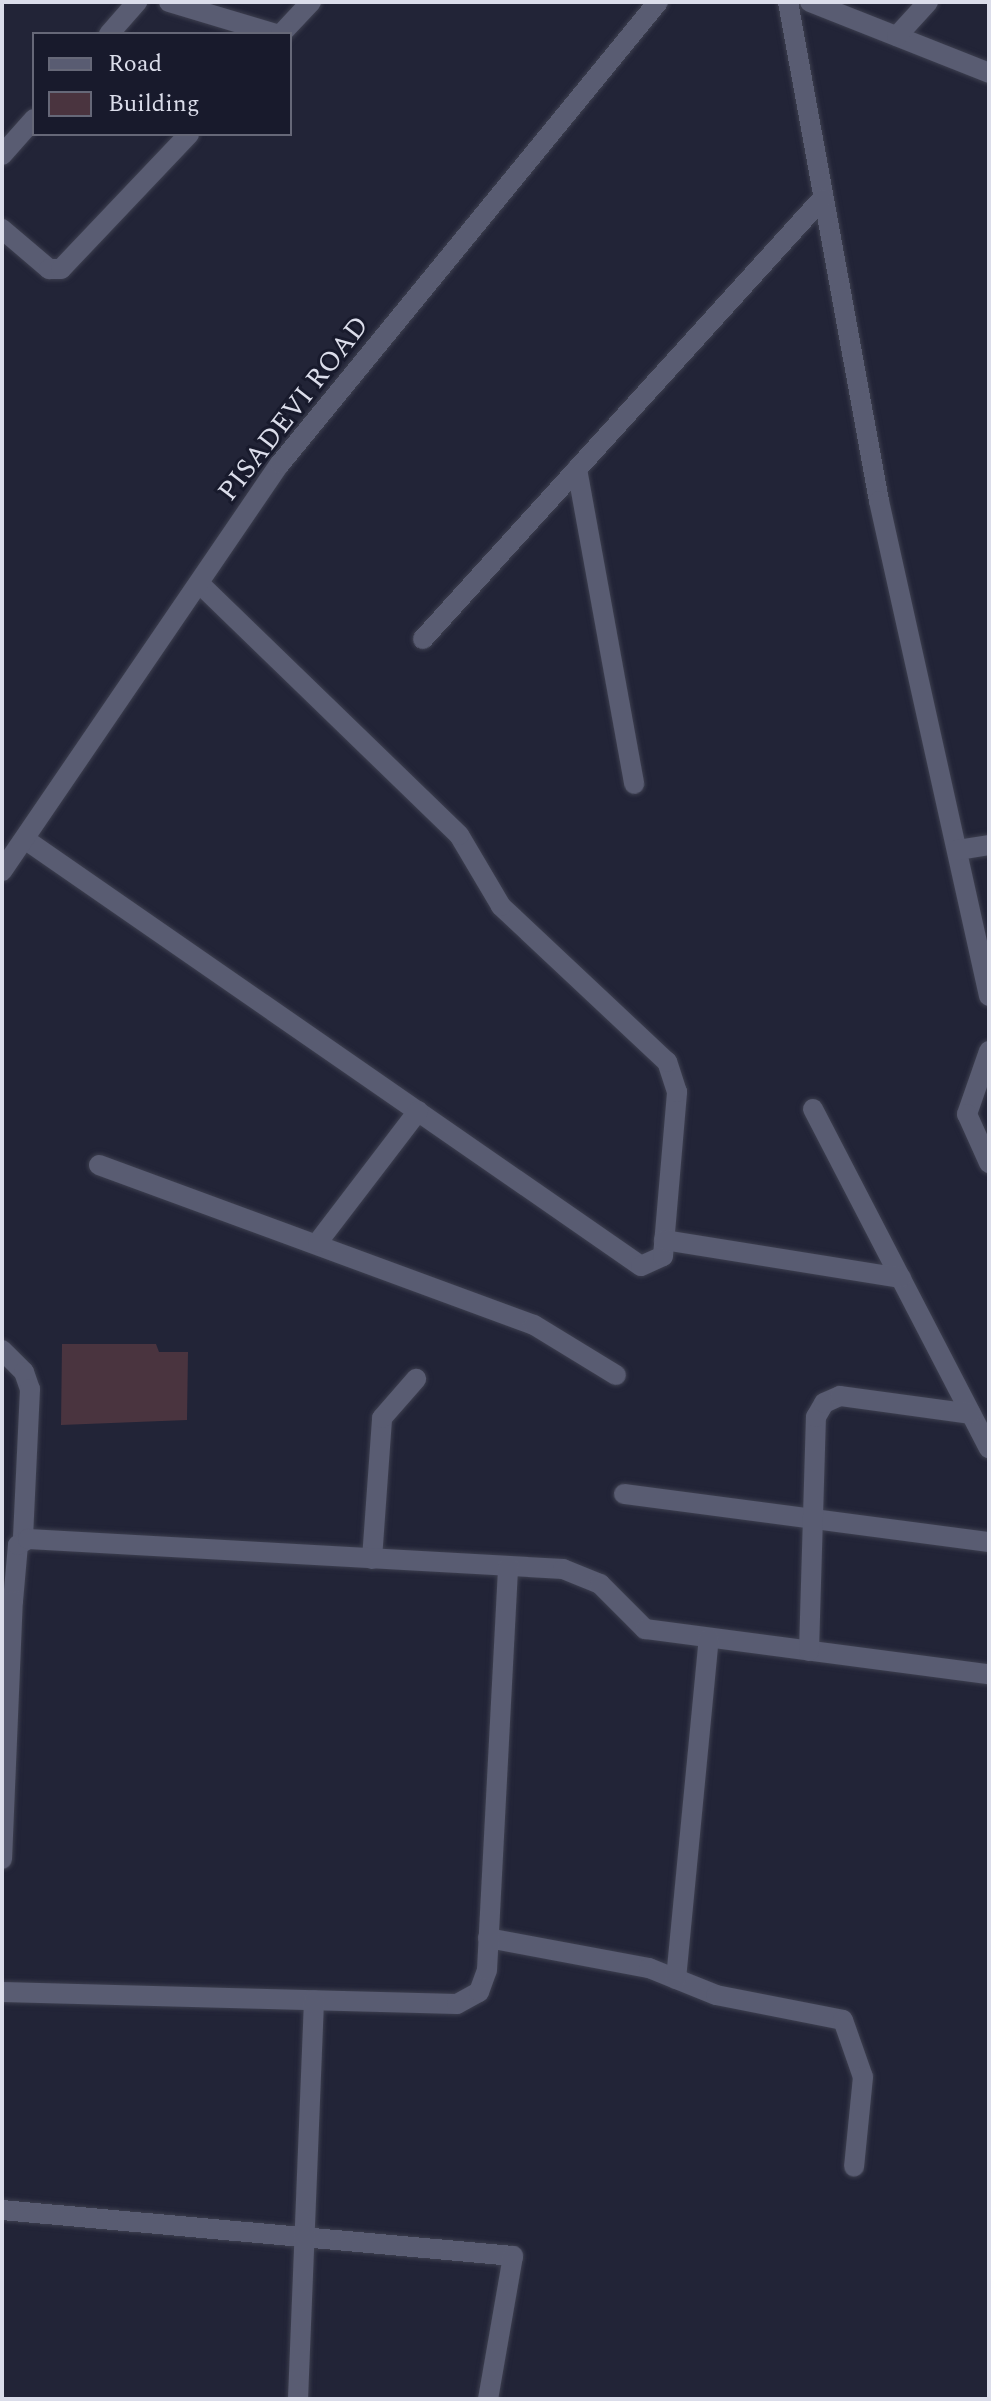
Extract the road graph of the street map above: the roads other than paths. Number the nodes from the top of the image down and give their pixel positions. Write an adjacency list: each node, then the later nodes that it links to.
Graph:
1 (137, 2): 8 (street)
2 (169, 2): 9 (street)
3 (311, 2): 10 (street)
4 (658, 2): 19 (street, PISADEVI ROAD)
5 (788, 2): 16 (street)
6 (810, 2): 11 (street)
7 (928, 2): 11 (street)
8 (111, 32)
9 (272, 32)
10 (281, 32)
11 (897, 36): 12 (street)
12 (989, 73)
13 (32, 121): 15 (street)
14 (187, 136): 17 (street)
15 (2, 155)
16 (822, 199): 18 (street); 24 (street)
17 (2, 229)
18 (577, 469): 20 (street); 21 (street)
19 (199, 583): 22 (street, PISADEVI ROAD); 32 (street)
20 (423, 639)
21 (634, 784)
22 (26, 840): 25 (street, PISADEVI ROAD); 29 (street)
23 (989, 845): 24 (street)
24 (958, 850): 26 (street)
25 (2, 871)
26 (989, 996)
27 (989, 1051): 30 (street)
28 (813, 1109): 34 (street)
29 (418, 1111): 32 (street); 33 (street)
30 (989, 1163)
31 (99, 1165): 33 (street)
32 (664, 1240): 34 (street)
33 (318, 1242): 36 (street)
34 (901, 1278): 38 (street)
35 (2, 1350): 42 (street)
36 (616, 1375)
37 (416, 1379): 44 (street)
38 (971, 1414): 39 (street); 41 (street)
39 (989, 1448)
40 (624, 1494): 41 (street)
41 (813, 1516): 43 (street); 48 (street)
42 (23, 1540): 44 (street); 46 (street)
43 (989, 1542)
44 (372, 1559): 45 (street)
45 (508, 1567): 47 (street); 52 (street)
46 (7, 1601): 50 (street)
47 (709, 1639): 48 (street); 53 (street)
48 (809, 1651): 49 (street)
49 (989, 1674)
50 (3, 1802): 51 (street)
51 (2, 1859)
52 (488, 1938): 53 (street); 55 (street)
53 (676, 1979): 56 (street)
54 (2, 1992): 55 (street)
55 (314, 2000): 58 (street)
56 (854, 2167)
57 (2, 2210): 58 (street)
58 (307, 2235): 59 (street); 60 (street)
59 (298, 2399)
60 (488, 2399)

